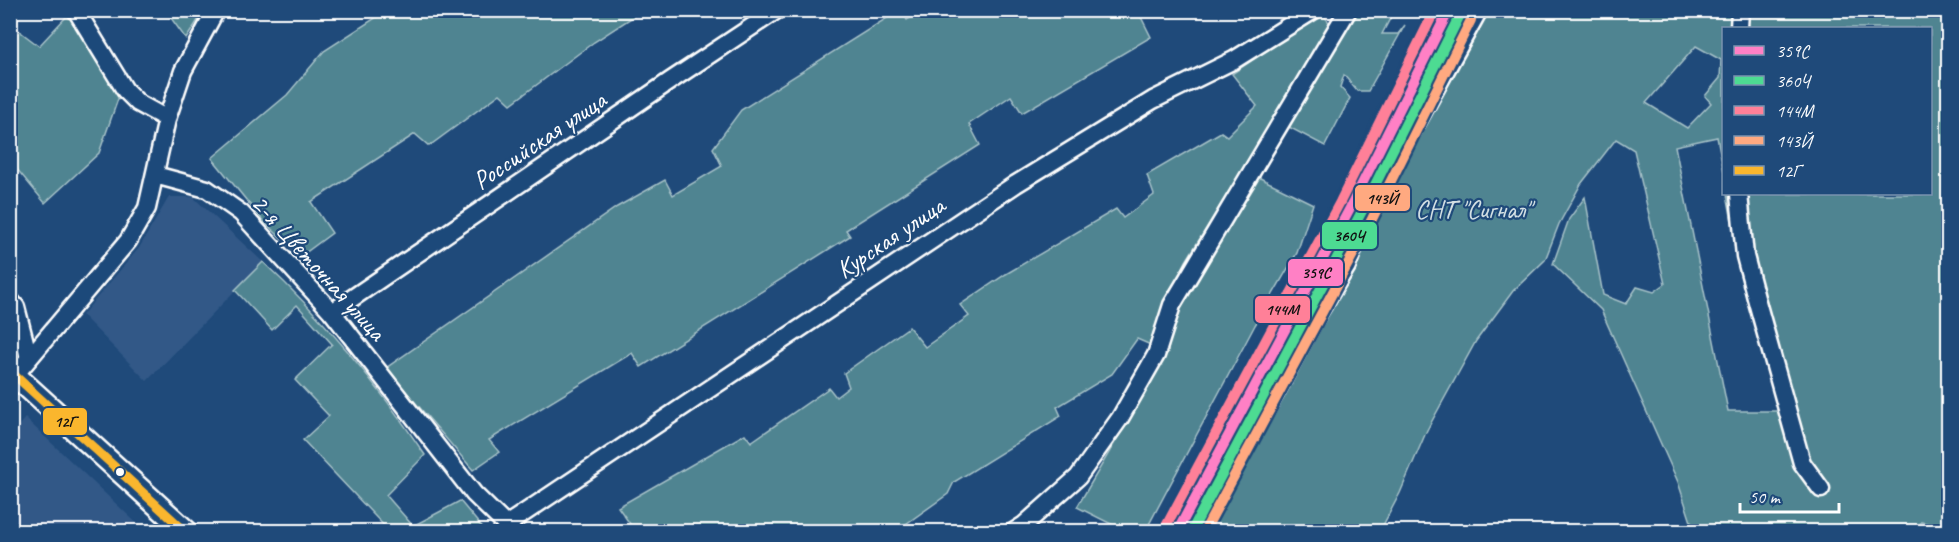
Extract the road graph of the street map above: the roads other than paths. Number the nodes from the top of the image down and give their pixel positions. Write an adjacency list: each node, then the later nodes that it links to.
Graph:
1 (76, 10): 9 (street)
2 (777, 10): 13 (street, Российская улица)
3 (1314, 10): 17 (street, Курская улица)
4 (1348, 10): 19 (street)
5 (1479, 10): 20 (street)
6 (1740, 10): 8 (street)
7 (216, 13): 9 (street)
8 (1739, 27)
9 (167, 119): 10 (street)
10 (155, 175): 13 (street, 2-я Цветочная улица); 14 (street)
11 (1739, 195): 16 (street)
12 (10, 300): 14 (street)
13 (332, 312): 17 (street, 2-я Цветочная улица)
14 (29, 358): 15 (street)
15 (13, 373): 18 (main road)
16 (1821, 489)
17 (510, 528)
18 (187, 531)
19 (1013, 531)
20 (1197, 531)

